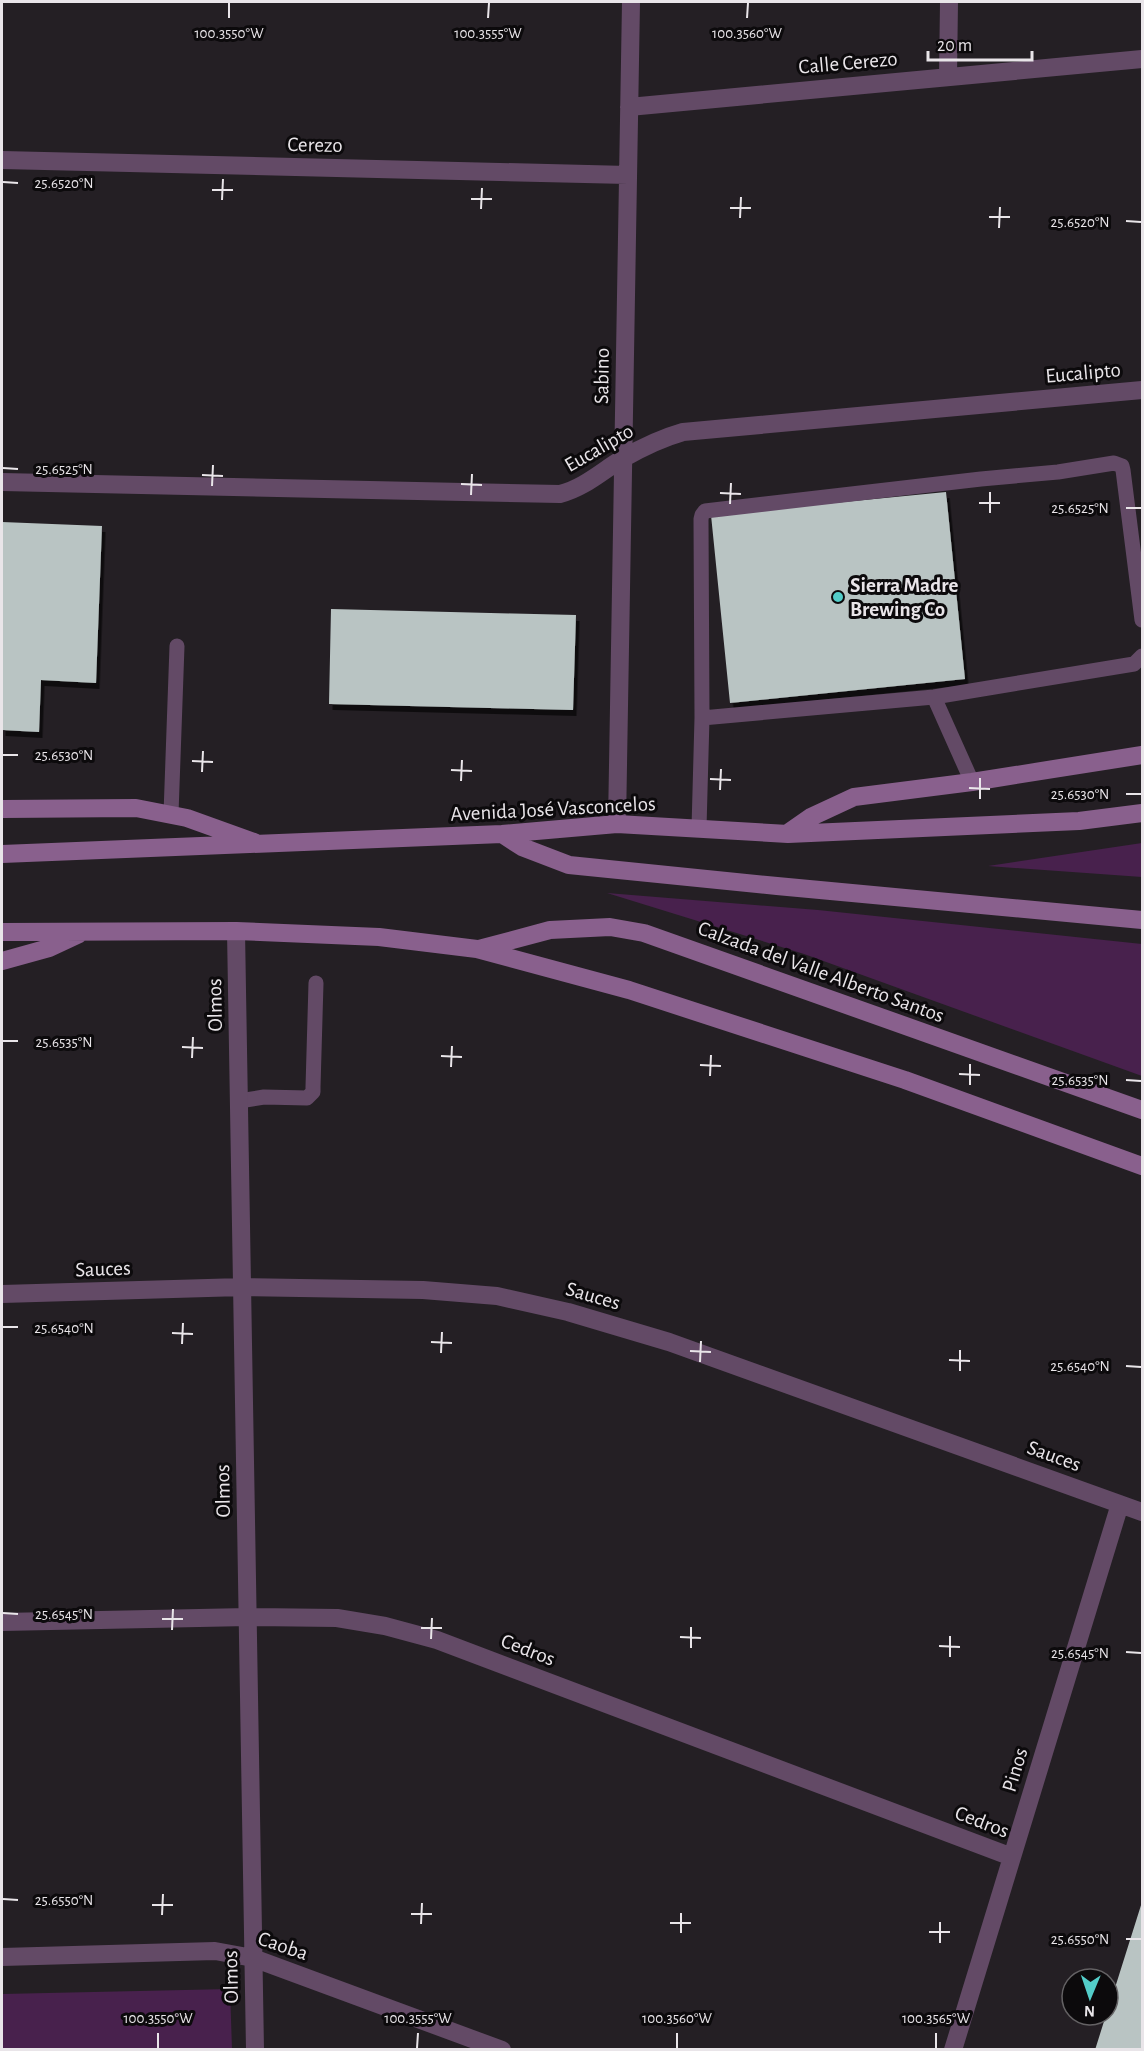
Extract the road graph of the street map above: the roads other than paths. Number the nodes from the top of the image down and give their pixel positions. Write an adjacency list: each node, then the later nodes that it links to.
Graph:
1 (631, 2): 5 (street, Sabino)
2 (949, 2): 4 (street)
3 (1143, 59): 4 (street, Calle Cerezo)
4 (948, 76): 5 (street, Calle Cerezo)
5 (629, 107): 7 (street, Sabino)
6 (2, 160): 7 (street, Cerezo)
7 (628, 175): 9 (street, Sabino)
8 (1143, 390): 9 (street, Eucalipto)
9 (623, 459): 10 (street, Eucalipto); 21 (street, Sabino)
10 (2, 482)
11 (1143, 620): 15 (lane)
12 (177, 646): 20 (lane)
13 (1143, 656): 14 (lane)
14 (934, 697): 15 (lane); 17 (lane)
15 (702, 718): 22 (lane)
16 (1143, 754): 17 (main road)
17 (972, 782): 24 (main road)
18 (2, 809): 20 (main road)
19 (1143, 813): 24 (main road, Avenida José Vasconcelos)
20 (171, 814): 25 (main road)
21 (616, 824): 22 (main road, Avenida José Vasconcelos); 23 (main road, Avenida José Vasconcelos)
22 (699, 828): 24 (main road, Avenida José Vasconcelos)
23 (502, 834): 25 (main road, Avenida José Vasconcelos); 27 (main road)
24 (788, 834)
25 (261, 844): 26 (main road, Avenida José Vasconcelos)
26 (2, 854)
27 (1143, 920)
28 (84, 931): 29 (main road); 30 (main road); 32 (main road)
29 (236, 931): 31 (main road); 34 (street, Olmos)
30 (2, 932)
31 (477, 949): 35 (main road, Calzada del Valle Alberto Santos); 36 (main road)
32 (2, 961)
33 (316, 983): 34 (lane)
34 (239, 1101): 37 (street, Olmos)
35 (1143, 1110)
36 (1143, 1166)
37 (242, 1287): 38 (street, Sauces); 39 (street, Sauces); 41 (street, Olmos)
38 (2, 1294)
39 (1120, 1504): 40 (street, Sauces); 43 (street, Pinos)
40 (1143, 1512)
41 (248, 1617): 42 (street, Cedros); 43 (street, Cedros); 45 (street, Olmos)
42 (2, 1622)
43 (1012, 1857): 48 (street, Pinos)
44 (2, 1957): 45 (street, Caoba)
45 (253, 1958): 46 (street, Olmos); 47 (street, Caoba)
46 (255, 2049)
47 (502, 2049)
48 (953, 2049)

